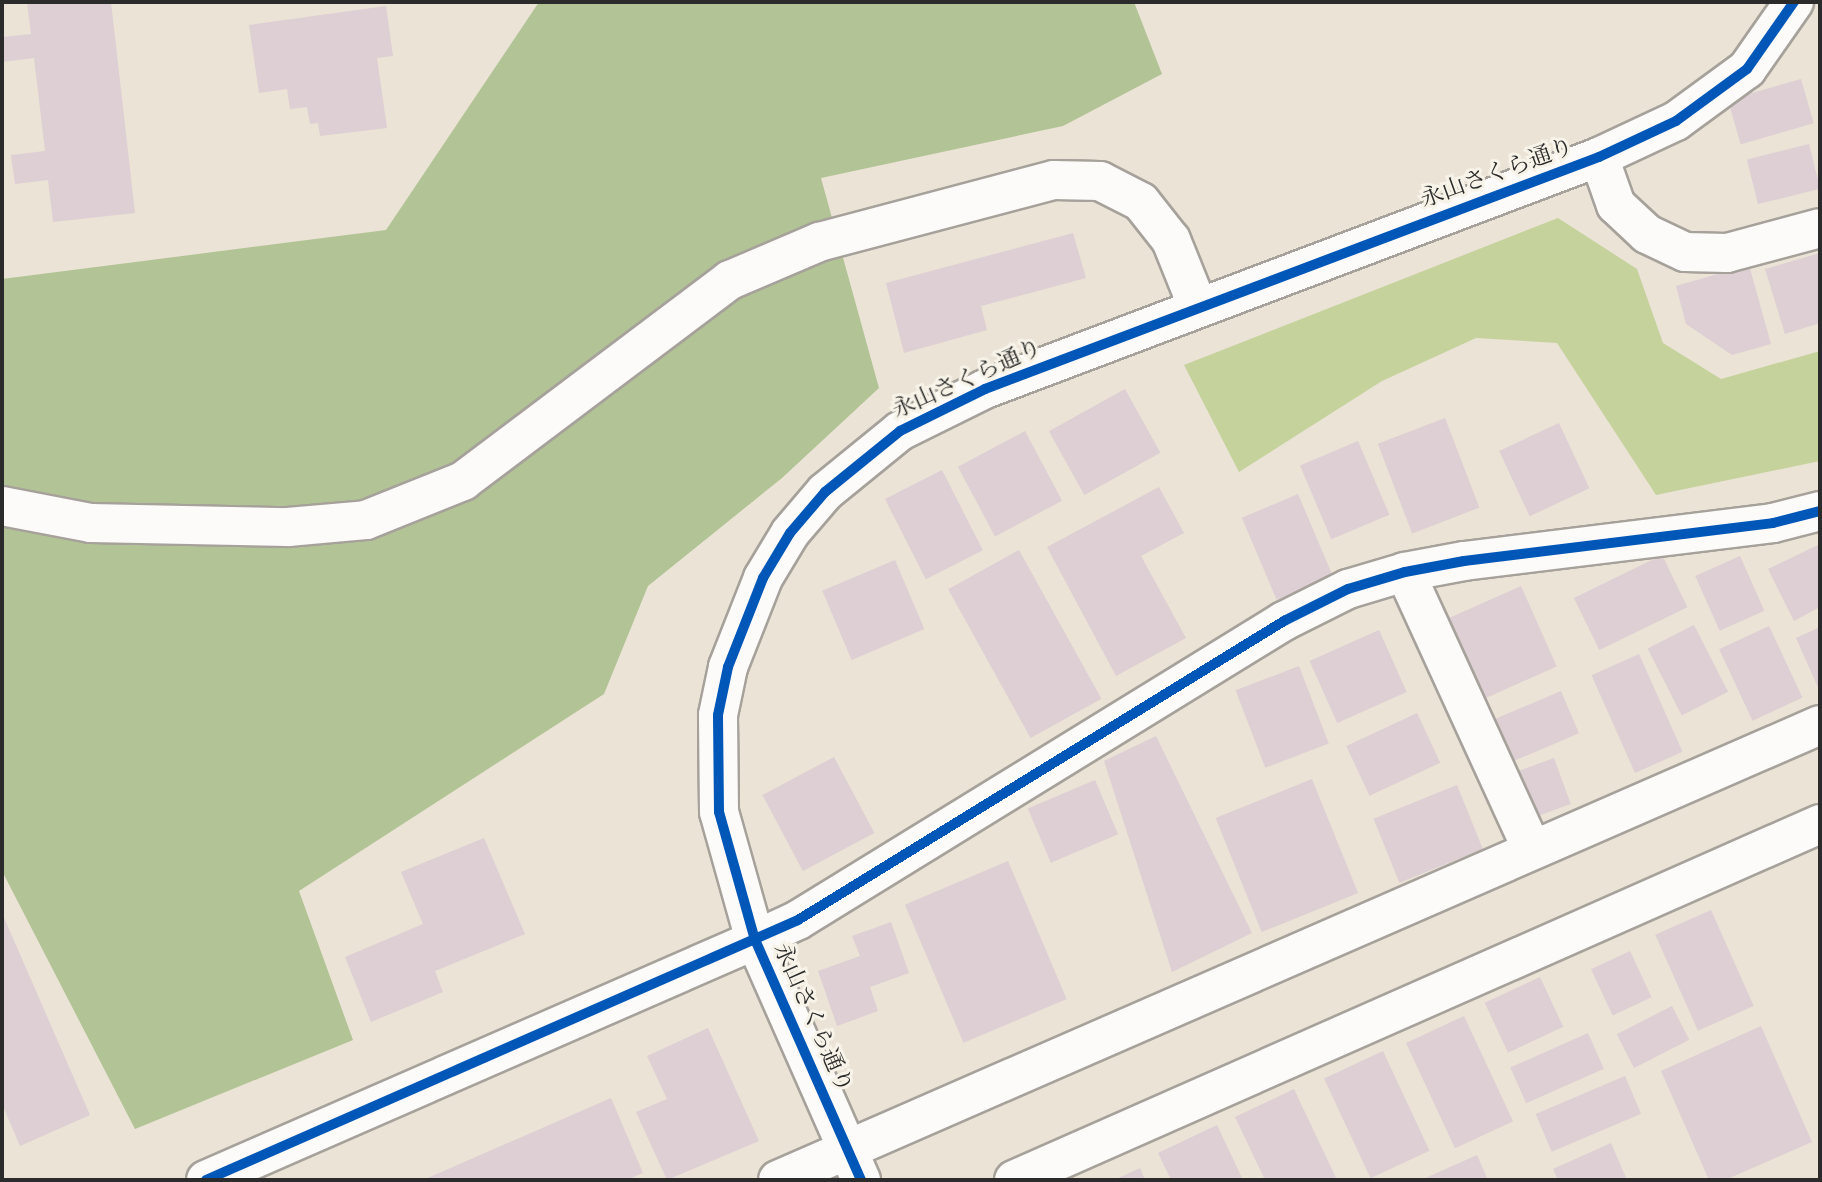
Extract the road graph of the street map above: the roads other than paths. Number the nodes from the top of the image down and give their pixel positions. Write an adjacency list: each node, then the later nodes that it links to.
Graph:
1 (1794, 2): 2 (street, 永山さくら通り)
2 (1599, 157): 3 (street); 4 (street, 永山さくら通り)
3 (1820, 228)
4 (1198, 307): 5 (street); 11 (street, 永山さくら通り)
5 (2, 506)
6 (1820, 511): 7 (street)
7 (1405, 572): 10 (street); 11 (street)
8 (1820, 725): 10 (street)
9 (1820, 824): 15 (street)
10 (1532, 849): 12 (street)
11 (755, 940): 12 (street, 永山さくら通り); 13 (street)
12 (854, 1165): 14 (street)
13 (206, 1180)
14 (778, 1180)
15 (1014, 1180)

